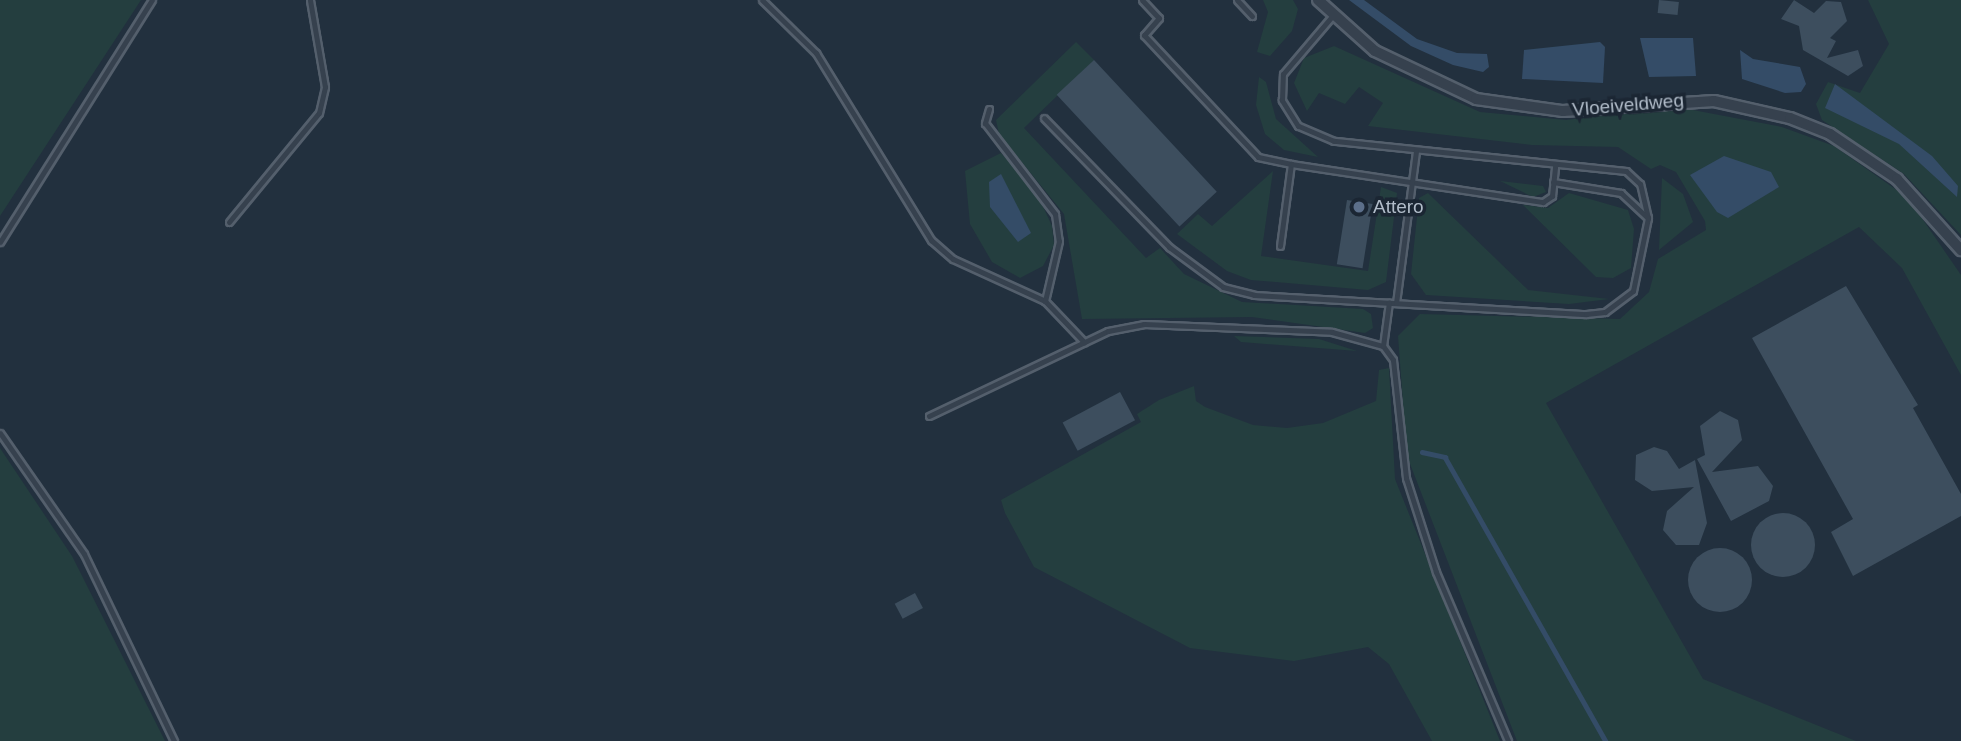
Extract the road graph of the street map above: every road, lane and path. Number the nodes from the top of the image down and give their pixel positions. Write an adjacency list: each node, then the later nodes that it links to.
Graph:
1 (152, 0): 18 (lane)
2 (310, 0): 17 (lane)
3 (762, 0): 21 (lane)
4 (1142, 0): 12 (lane)
5 (1237, 0): 7 (lane)
6 (1318, 0): 8 (street, Vloeiveldweg)
7 (1251, 16)
8 (1333, 16): 11 (lane); 20 (street, Vloeiveldweg)
9 (989, 109): 21 (lane)
10 (1044, 118): 22 (lane)
11 (1416, 151): 13 (lane); 14 (lane)
12 (1292, 164): 14 (lane); 19 (lane)
13 (1555, 165): 15 (lane); 16 (lane)
14 (1412, 180): 15 (lane); 23 (lane)
15 (1553, 183): 16 (lane)
16 (1648, 219): 23 (lane)
17 (229, 222)
18 (0, 242)
19 (1280, 246)
20 (1961, 250)
21 (1045, 302): 24 (lane)
22 (1389, 302): 23 (lane); 25 (lane)
23 (1396, 303)
24 (1084, 342): 25 (lane); 26 (lane)
25 (1383, 345): 29 (lane)
26 (929, 416)
27 (0, 433): 28 (lane)
28 (174, 741)
29 (1508, 741)

